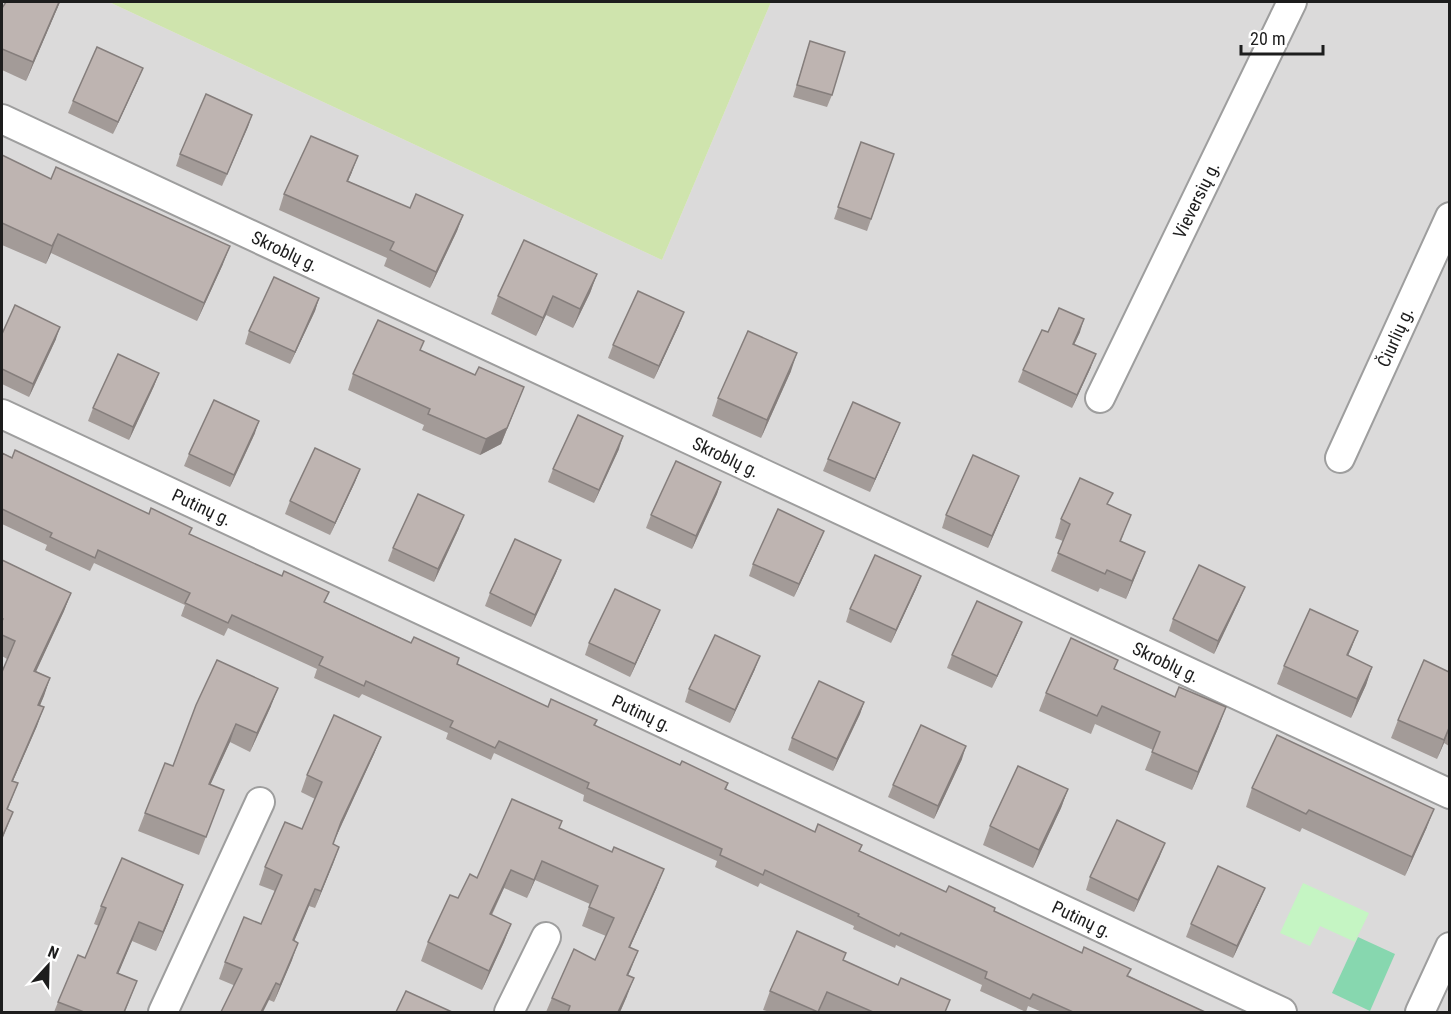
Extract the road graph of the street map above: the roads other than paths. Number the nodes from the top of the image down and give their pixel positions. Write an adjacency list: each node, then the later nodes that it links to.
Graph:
1 (1292, 2): 4 (street, Vieversių g.)
2 (2, 119): 7 (street, Skroblų g.)
3 (1449, 217): 6 (street, Čiurlių g.)
4 (1100, 398)
5 (2, 414): 13 (street, Putinų g.)
6 (1340, 458)
7 (1449, 794)
8 (260, 802): 11 (street)
9 (546, 937): 12 (street)
10 (1449, 947): 14 (street)
11 (163, 1012)
12 (509, 1012)
13 (1282, 1012)
14 (1420, 1012)

